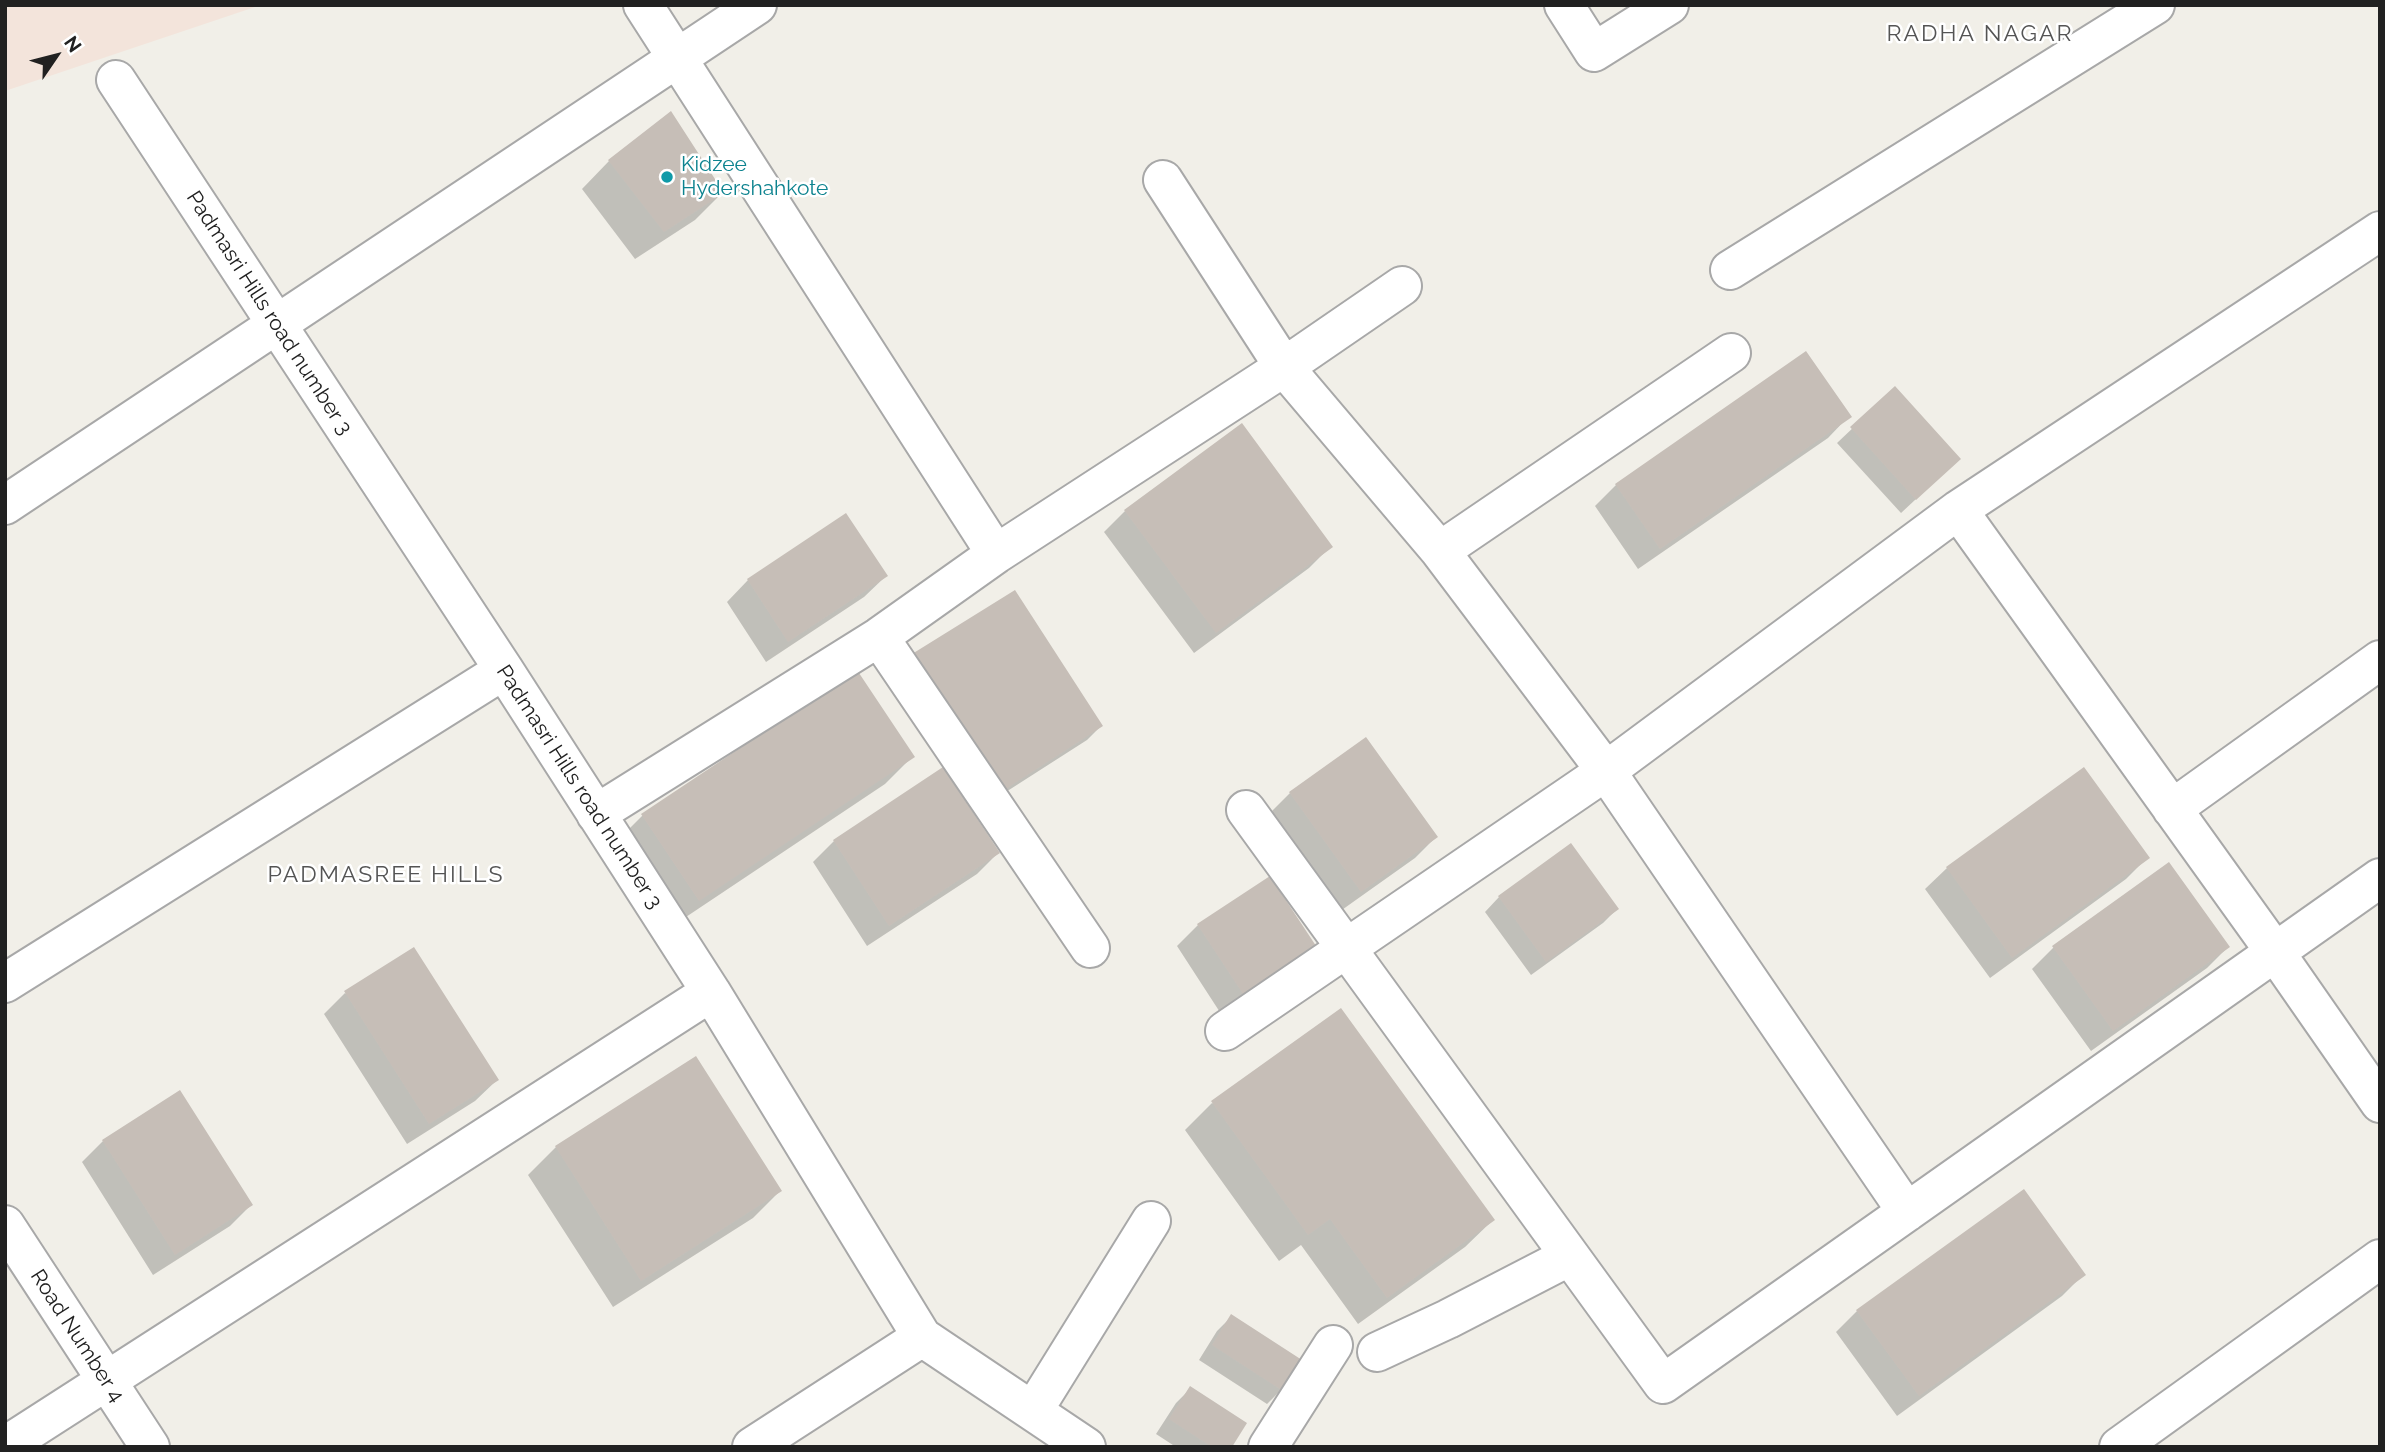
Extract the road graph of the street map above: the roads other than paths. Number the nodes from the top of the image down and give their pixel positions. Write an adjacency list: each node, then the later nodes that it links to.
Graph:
1 (643, 5): 6 (street)
2 (757, 5): 6 (street)
3 (1564, 5): 4 (street)
4 (1669, 5)
5 (2154, 5): 10 (street)
6 (677, 57): 12 (street); 18 (street)
7 (116, 80): 12 (street, Padmasri Hills road number 3)
8 (1163, 180): 14 (street)
9 (2380, 231): 16 (street)
10 (1730, 270)
11 (1402, 286): 14 (street)
12 (277, 326): 15 (street); 21 (street, Padmasri Hills road number 3)
13 (1731, 353): 17 (street)
14 (1284, 367): 17 (street); 18 (street)
15 (5, 505)
16 (1958, 510): 22 (street); 23 (street)
17 (1440, 551): 22 (street)
18 (996, 554): 19 (street)
19 (879, 637): 25 (street); 27 (street)
20 (2380, 660): 23 (street)
21 (504, 670): 25 (street, Padmasri Hills road number 3); 30 (street)
22 (1606, 771): 28 (street); 34 (street)
23 (2172, 809): 29 (street)
24 (1246, 810): 28 (street)
25 (596, 814): 31 (street, Padmasri Hills road number 3)
26 (2380, 878): 29 (street)
27 (1090, 948)
28 (1346, 948): 32 (street); 37 (street)
29 (2275, 952): 33 (street); 34 (street)
30 (5, 983)
31 (711, 992): 39 (street, Padmasri Hills road number 3); 42 (street)
32 (1225, 1031)
33 (2380, 1103)
34 (1907, 1212): 37 (street)
35 (1151, 1221): 43 (street)
36 (5, 1225): 42 (street, Road Number 4)
37 (1570, 1256): 41 (street)
38 (2380, 1259): 49 (street)
39 (922, 1337): 43 (street, Padmasri Hills road number 3); 46 (street)
40 (1333, 1345): 48 (street)
41 (1377, 1352)
42 (107, 1381): 44 (street); 45 (street, Road Number 4)
43 (1033, 1411): 47 (street, Padmasri Hills road number 3)
44 (5, 1446)
45 (150, 1447)
46 (752, 1447)
47 (1086, 1447)
48 (1268, 1447)
49 (2119, 1447)

